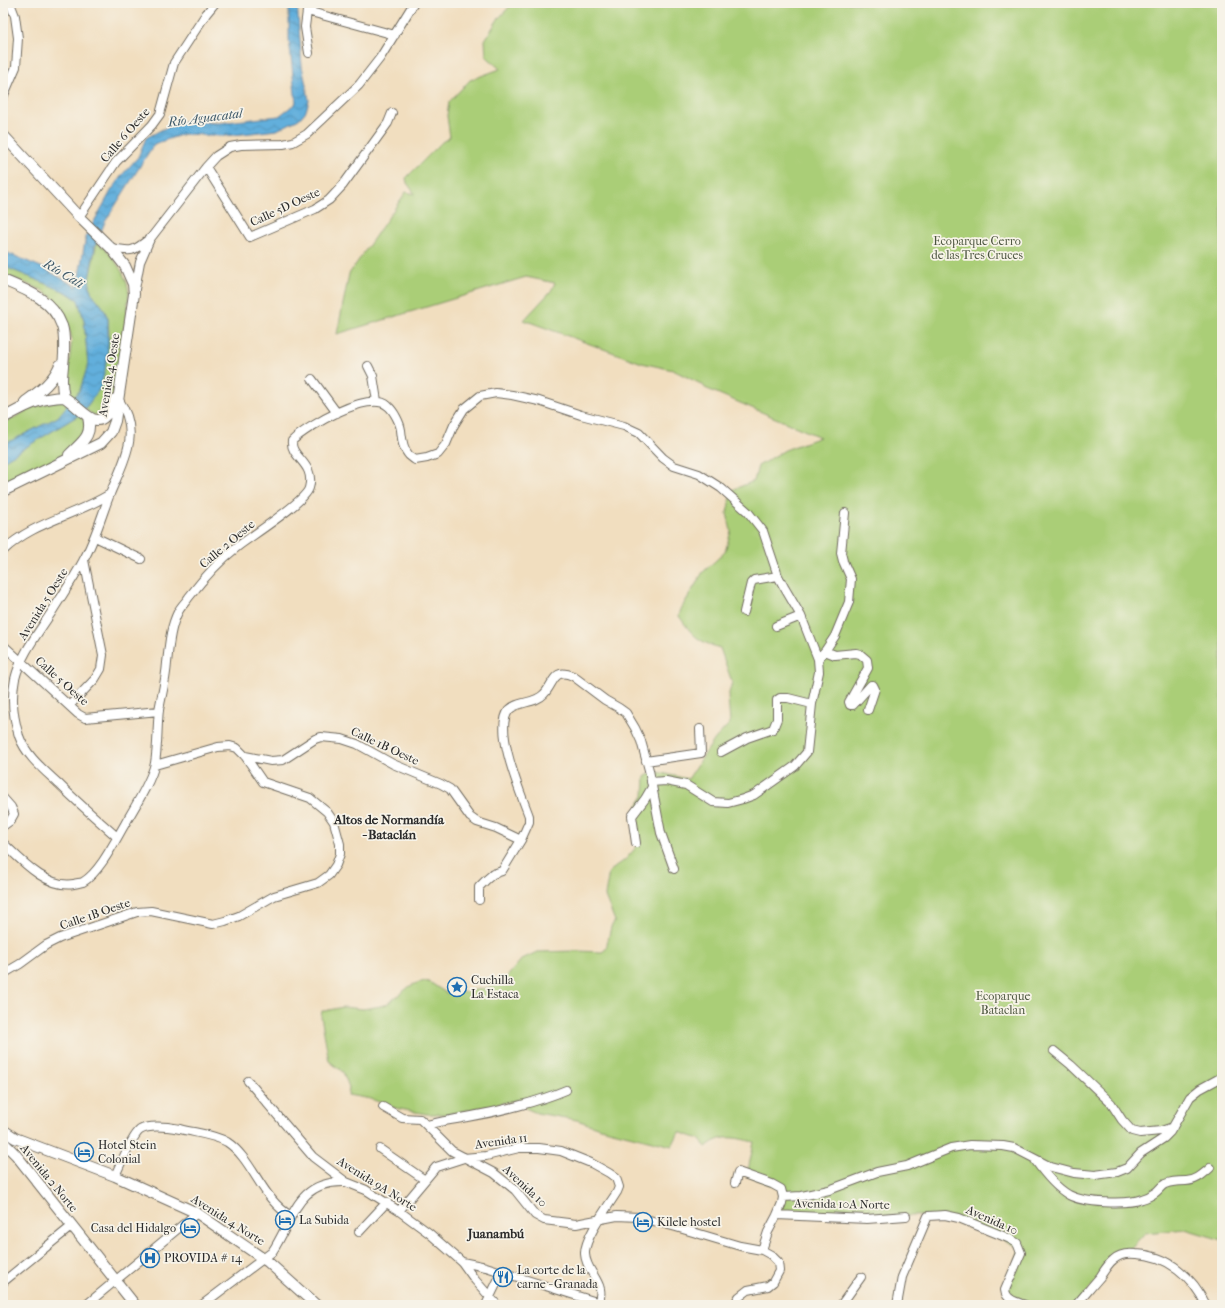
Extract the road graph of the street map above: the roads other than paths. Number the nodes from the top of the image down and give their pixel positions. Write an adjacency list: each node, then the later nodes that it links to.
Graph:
1 (10, 3): 7 (street)
2 (215, 3): 11 (street, Calle 6 Oeste)
3 (414, 3): 5 (street, Avenida 4 Oeste)
4 (308, 7): 5 (street); 6 (street)
5 (395, 35): 10 (street, Avenida 4 Oeste)
6 (309, 53)
7 (3, 97)
8 (392, 113): 10 (street, Calle 5D Oeste)
9 (3, 135): 11 (main road, Avenida 4 Oeste)
10 (206, 167): 12 (street, Avenida 4 Oeste)
11 (82, 220): 13 (main road, Avenida 4 Oeste)
12 (150, 239): 13 (street, Avenida 4 Oeste); 15 (street, Avenida 4 Oeste)
13 (109, 246): 15 (main road, Avenida 4 Oeste)
14 (3, 280): 16 (main road)
15 (134, 294): 19 (main road, Avenida 4 Oeste)
16 (64, 356): 20 (main road); 25 (main road)
17 (368, 366): 22 (street)
18 (312, 379): 23 (street)
19 (121, 383): 21 (main road, Avenida 4 Oeste); 24 (main road)
20 (66, 399): 24 (main road); 25 (main road)
21 (119, 400): 26 (main road, Avenida 4 Oeste); 28 (street, Avenida 5 Oeste)
22 (377, 401): 23 (street, Calle 2 Oeste); 34 (street)
23 (337, 413): 45 (street, Calle 2 Oeste)
24 (86, 416): 26 (main road)
25 (3, 418)
26 (65, 460): 27 (main road, Avenida 4 Oeste)
27 (3, 491)
28 (110, 494): 30 (street, Avenida 5 Oeste); 31 (street)
29 (845, 513): 39 (street)
30 (95, 537): 32 (street); 33 (street, Avenida 5 Oeste)
31 (3, 551)
32 (141, 559)
33 (84, 560): 41 (street, Avenida 5 Oeste); 43 (street)
34 (778, 576): 35 (street); 36 (street)
35 (744, 612)
36 (801, 616): 37 (street); 40 (street)
37 (776, 626)
38 (3, 644): 41 (street, Calle 5 Oeste)
39 (825, 651): 40 (street); 44 (street)
40 (818, 659): 42 (street)
41 (22, 662): 43 (street, Calle 5 Oeste); 54 (street, Avenida 5 Oeste)
42 (812, 704): 47 (street); 51 (street)
43 (70, 705): 45 (street, Calle 5 Oeste)
44 (868, 710)
45 (159, 711): 50 (street, Calle 2 Oeste)
46 (700, 729): 49 (street)
47 (721, 752)
48 (245, 756): 50 (street); 55 (street, Calle 1B Oeste); 60 (street, Calle 1B Oeste)
49 (646, 760): 51 (street); 55 (street)
50 (155, 765): 54 (street, Calle 2 Oeste)
51 (652, 784): 57 (street); 58 (street)
52 (3, 798): 53 (street)
53 (3, 826)
54 (117, 838): 56 (street, Calle 2 Oeste)
55 (521, 840): 59 (street)
56 (3, 843)
57 (636, 844)
58 (674, 869)
59 (479, 900)
60 (3, 974)
61 (1054, 1051): 67 (street)
62 (1222, 1077): 67 (street)
63 (248, 1081): 78 (street, Avenida 9A Norte)
64 (566, 1090): 66 (street)
65 (383, 1107): 66 (street, Avenida 10)
66 (427, 1125): 73 (street, Avenida 10)
67 (1173, 1127): 74 (street)
68 (3, 1130): 70 (main road, Avenida 4 Norte)
69 (3, 1142): 72 (main road, Avenida 2 Norte)
70 (25, 1142): 72 (main road); 76 (main road, Avenida 4 Norte)
71 (380, 1149): 77 (street)
72 (16, 1155): 88 (main road, Avenida 2 Norte)
73 (464, 1158): 77 (street, Avenida 11); 87 (street, Avenida 10); 87 (street, Avenida 11)
74 (1033, 1158): 75 (street); 80 (street)
75 (1210, 1168)
76 (115, 1176): 83 (main road, Avenida 4 Norte); 84 (street)
77 (425, 1180): 82 (street, Avenida 11)
78 (346, 1182): 81 (street, Avenida 9A Norte); 84 (street)
79 (735, 1183): 80 (street)
80 (783, 1198): 86 (street)
81 (387, 1202): 82 (street, Avenida 9A Norte); 89 (street)
82 (399, 1211): 92 (street, Avenida 9A Norte)
83 (197, 1214): 91 (main road, Avenida 4 Norte); 95 (street)
84 (291, 1216): 91 (street)
85 (906, 1216): 86 (street, Avenida 10A Norte)
86 (775, 1219): 90 (street)
87 (599, 1220): 90 (street, Avenida 10); 98 (street)
88 (72, 1226): 95 (main road, Avenida 2 Norte); 96 (street)
89 (359, 1232)
90 (762, 1250): 104 (street)
91 (264, 1259): 101 (street); 102 (main road, Avenida 4 Norte)
92 (462, 1262): 93 (street, Avenida 9A Norte); 97 (street)
93 (502, 1272): 97 (street); 98 (street, Avenida 9A Norte)
94 (862, 1277): 105 (street)
95 (115, 1281): 99 (street); 100 (main road, Avenida 2 Norte)
96 (3, 1282)
97 (487, 1301): 103 (street)
98 (601, 1304)
99 (86, 1305)
100 (135, 1305)
101 (202, 1305)
102 (316, 1305)
103 (496, 1305)
104 (734, 1305)
105 (841, 1305)
106 (897, 1305): 107 (street, Avenida 10)
107 (1025, 1305)
108 (1076, 1305): 109 (street)
109 (1206, 1305)

